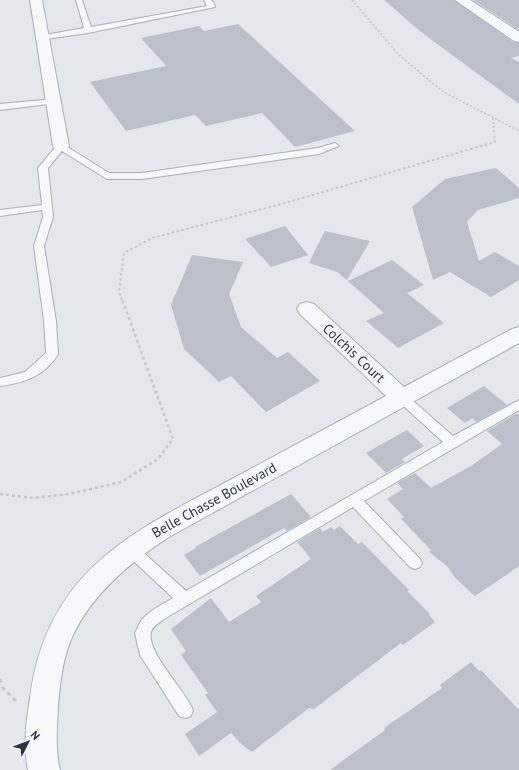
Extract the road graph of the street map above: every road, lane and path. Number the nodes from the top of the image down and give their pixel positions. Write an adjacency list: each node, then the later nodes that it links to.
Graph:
1 (36, 0): 7 (street)
2 (79, 0): 6 (lane)
3 (208, 0): 6 (lane)
4 (352, 0): 11 (path)
5 (461, 0): 8 (street)
6 (88, 30): 7 (lane)
7 (43, 38): 9 (street)
8 (519, 38)
9 (54, 101): 10 (lane); 13 (street)
10 (0, 107)
11 (493, 118): 12 (path); 23 (path)
12 (519, 131)
13 (61, 146): 14 (lane); 15 (lane)
14 (335, 146)
15 (47, 207): 16 (lane); 19 (lane)
16 (0, 213)
17 (307, 309): 20 (street, Colchis Court)
18 (519, 334): 20 (street, Belle Chasse Boulevard)
19 (0, 382)
20 (401, 397): 22 (lane); 25 (street, Belle Chasse Boulevard)
21 (519, 404): 22 (lane)
22 (452, 443): 24 (lane)
23 (0, 494)
24 (355, 500): 26 (lane); 27 (lane)
25 (130, 549): 27 (lane); 29 (street, Belle Chasse Boulevard)
26 (415, 563)
27 (185, 599): 28 (lane)
28 (185, 710)
29 (44, 770)

